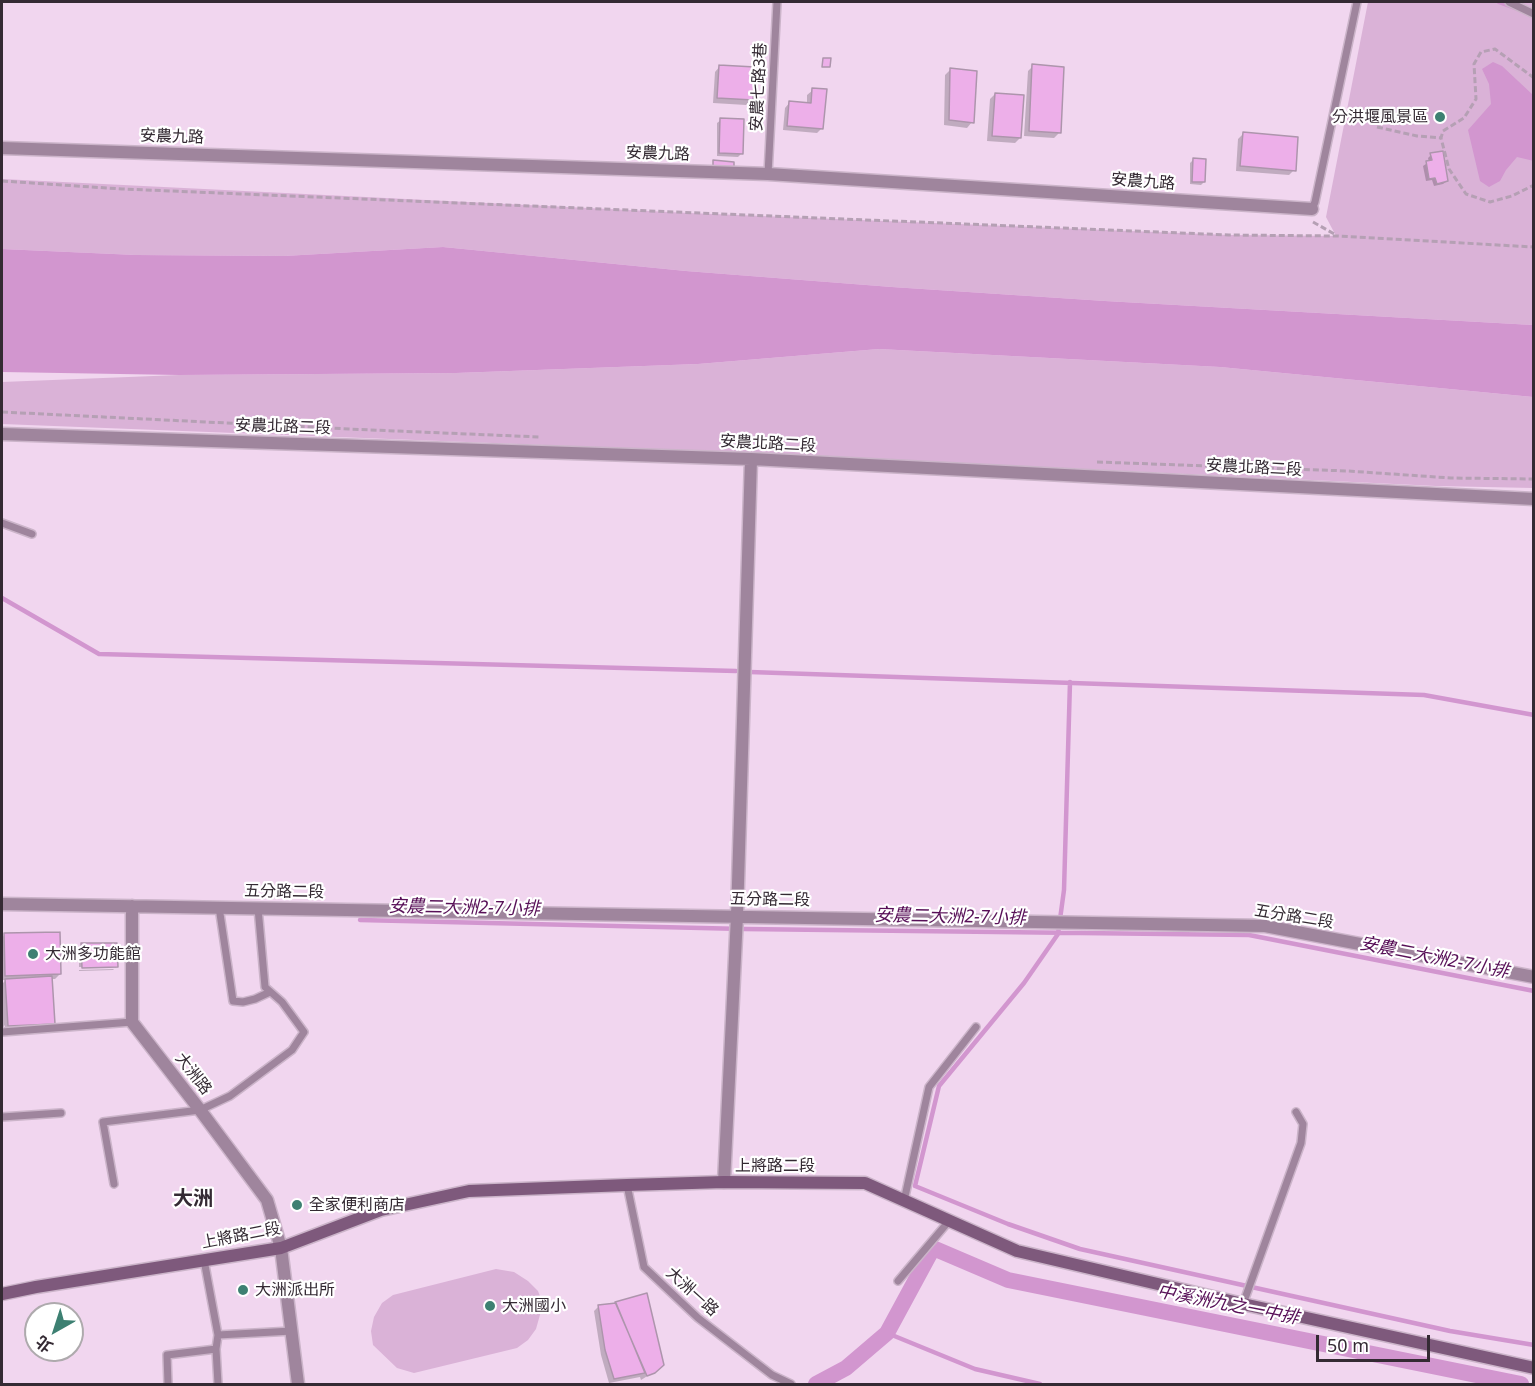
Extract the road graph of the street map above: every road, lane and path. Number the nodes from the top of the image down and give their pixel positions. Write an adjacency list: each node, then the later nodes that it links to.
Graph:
1 (777, 2): 9 (lane, 安農七路3巷)
2 (1357, 2): 12 (lane)
3 (1509, 2): 4 (lane)
4 (1533, 14)
5 (1533, 78): 7 (path)
6 (1377, 127): 7 (path)
7 (1441, 138): 11 (path)
8 (2, 148): 9 (street, 安農九路)
9 (768, 174): 12 (street, 安農九路)
10 (2, 181): 13 (path)
11 (1533, 185)
12 (1312, 209)
13 (1533, 248)
14 (2, 434): 15 (street, 安農北路二段)
15 (751, 459): 16 (street, 安農北路二段); 23 (street)
16 (1533, 499)
17 (2, 522): 18 (lane)
18 (32, 534)
19 (2, 904): 20 (street, 五分路二段)
20 (132, 906): 21 (street, 五分路二段); 26 (street)
21 (219, 907): 22 (street, 五分路二段); 25 (lane)
22 (258, 908): 23 (street, 五分路二段); 25 (lane)
23 (736, 916): 24 (street, 五分路二段); 33 (street)
24 (1533, 977)
25 (270, 992): 29 (lane)
26 (132, 1022): 28 (lane); 29 (street, 大洲路)
27 (976, 1027): 36 (lane)
28 (2, 1032)
29 (200, 1110): 34 (lane); 38 (street, 大洲路)
30 (1296, 1112): 42 (lane)
31 (61, 1113): 32 (lane)
32 (2, 1117)
33 (724, 1182): 35 (main road, 上將路二段); 36 (main road, 上將路二段)
34 (114, 1184)
35 (627, 1185): 38 (main road, 上將路二段); 50 (lane, 大洲一路)
36 (904, 1201): 37 (main road, 上將路二段)
37 (949, 1221): 40 (lane); 42 (main road, 上將路二段)
38 (281, 1248): 39 (main road, 上將路二段); 43 (street, 大洲路)
39 (204, 1260): 41 (main road, 上將路二段); 44 (lane)
40 (898, 1281)
41 (2, 1294)
42 (1243, 1304): 46 (main road, 上將路二段)
43 (292, 1331): 44 (lane); 49 (street, 大洲路)
44 (218, 1335): 45 (lane)
45 (216, 1349): 47 (lane); 48 (lane)
46 (1533, 1368)
47 (168, 1384)
48 (218, 1384)
49 (298, 1384)
50 (791, 1384)

